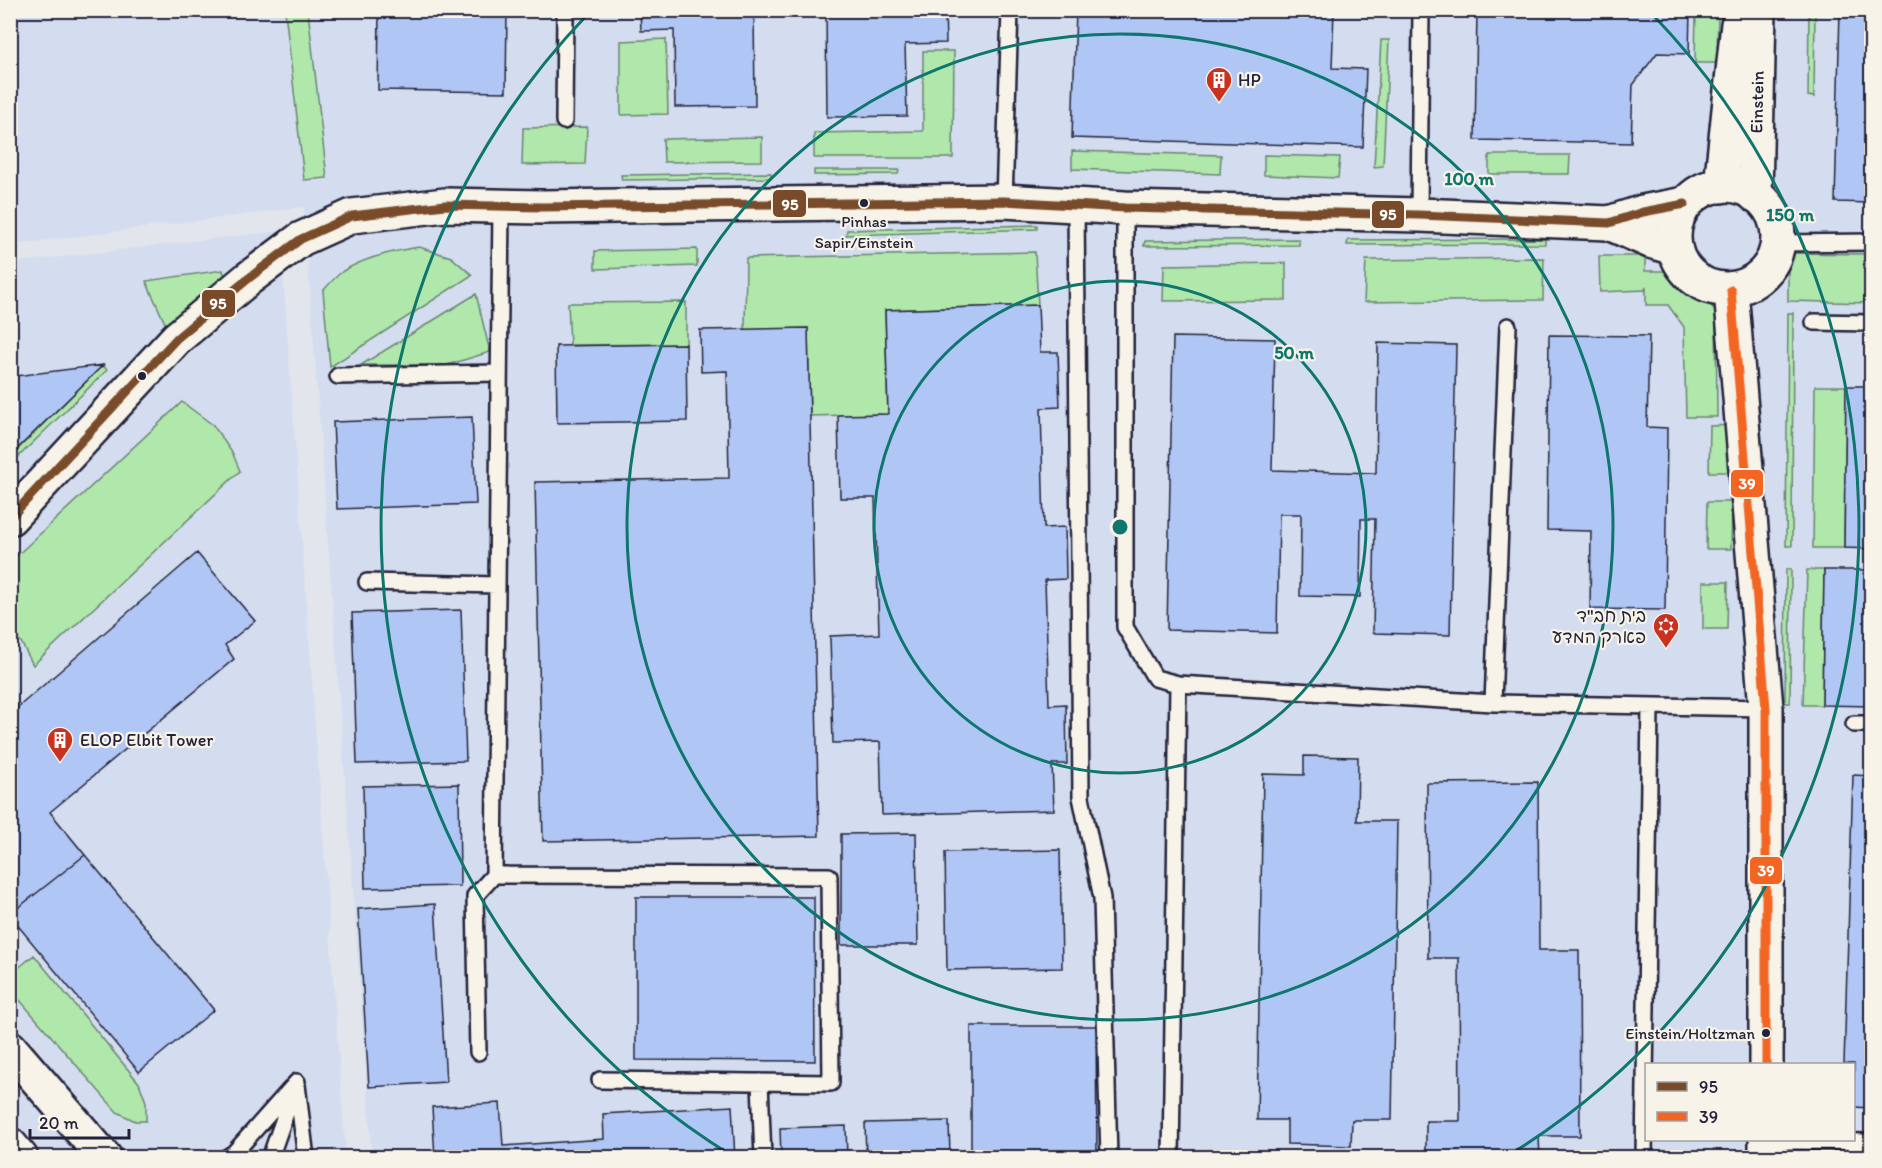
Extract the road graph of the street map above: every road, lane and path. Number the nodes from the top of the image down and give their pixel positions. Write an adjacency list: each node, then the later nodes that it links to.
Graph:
1 (565, 10): 6 (lane)
2 (1010, 10): 9 (lane)
3 (1421, 10): 14 (lane)
4 (1739, 10): 7 (street, Einstein)
5 (1759, 10): 8 (street, Einstein)
6 (564, 121)
7 (1722, 186): 8 (street); 10 (street)
8 (1755, 195): 17 (street)
9 (1004, 201): 11 (street); 12 (street)
10 (1685, 204): 15 (street); 18 (street)
11 (1077, 205): 13 (street); 52 (lane)
12 (501, 206): 23 (lane); 25 (street)
13 (1125, 208): 14 (street); 28 (lane)
14 (1419, 215): 15 (street)
15 (1609, 223): 18 (street)
16 (1872, 242): 17 (lane)
17 (1778, 243): 19 (street)
18 (1675, 248): 19 (street)
19 (1731, 290): 31 (street)
20 (1814, 322): 21 (lane)
21 (1872, 322)
22 (1508, 326): 29 (lane)
23 (499, 373): 24 (lane); 27 (lane)
24 (338, 376)
25 (10, 518)
26 (367, 582): 27 (lane)
27 (497, 585): 34 (lane)
28 (1178, 684): 29 (lane); 53 (lane)
29 (1493, 703): 30 (lane)
30 (1650, 705): 31 (lane); 37 (lane)
31 (1766, 708): 38 (street)
32 (1854, 724): 33 (lane)
33 (1872, 724)
34 (494, 875): 36 (lane); 41 (lane)
35 (10, 1048): 47 (street)
36 (478, 1052)
37 (1645, 1063)
38 (1766, 1063)
39 (600, 1080): 41 (lane)
40 (297, 1082): 48 (lane); 49 (lane); 50 (lane)
41 (760, 1082): 51 (lane)
42 (1645, 1082): 54 (lane)
43 (1872, 1142): 45 (lane)
44 (10, 1145): 46 (street)
45 (1766, 1146)
46 (21, 1158)
47 (105, 1158)
48 (226, 1158)
49 (270, 1158)
50 (306, 1158)
51 (763, 1158)
52 (1110, 1158)
53 (1171, 1158)
54 (1644, 1158)

